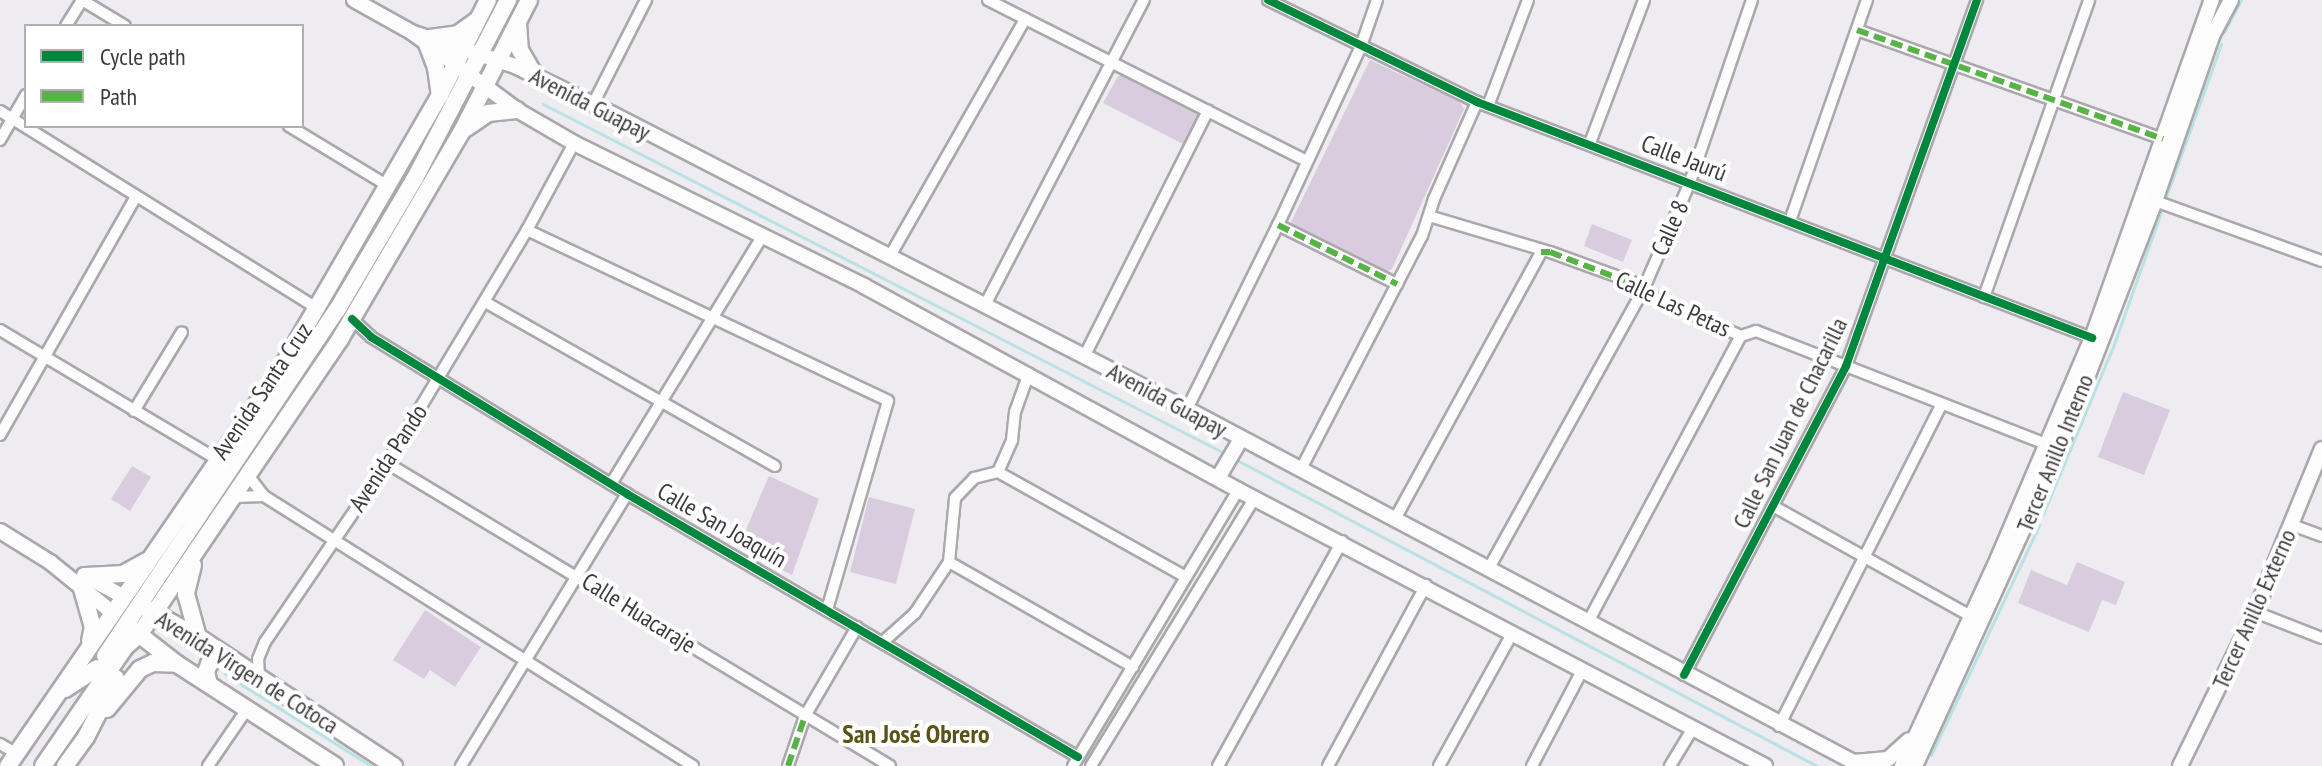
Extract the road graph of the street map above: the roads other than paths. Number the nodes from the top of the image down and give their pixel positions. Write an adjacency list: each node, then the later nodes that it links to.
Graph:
1 (82, 0): 22 (street); 23 (street)
2 (354, 0): 25 (main road)
3 (488, 0): 19 (main road, Avenida Santa Cruz)
4 (508, 0): 28 (main road, Avenida Santa Cruz)
5 (529, 0): 21 (main road, Avenida Santa Cruz)
6 (646, 0): 37 (street)
7 (988, 0): 20 (street)
8 (1144, 0): 30 (street)
9 (1268, 0): 27 (street, Calle Jaurú)
10 (1377, 0): 27 (street)
11 (1528, 0): 38 (street)
12 (1644, 0): 50 (street)
13 (1752, 0): 52 (street, Calle 8)
14 (1867, 0): 24 (street)
15 (1977, 0): 31 (street, Calle San Juan de Chacarilla)
16 (2089, 0): 36 (street)
17 (2212, 0): 33 (main road, Tercer Anillo Interno)
18 (2231, 0): 55 (main road, Tercer Anillo Interno)
19 (481, 16): 25 (main road); 28 (main road, Avenida Santa Cruz)
20 (1025, 19): 30 (street); 62 (street)
21 (518, 22): 26 (main road, Avenida Santa Cruz); 32 (main road)
22 (67, 24)
23 (122, 24)
24 (1857, 30): 31 (street); 57 (street)
25 (423, 38): 28 (main road); 28 (main road); 34 (main road)
26 (507, 44): 28 (main road); 29 (main road, Avenida Santa Cruz)
27 (1361, 46): 38 (street, Calle Jaurú); 51 (street)
28 (469, 63): 29 (main road, Avenida Santa Cruz); 29 (main road, Avenida Guapay); 34 (main road, Avenida Santa Cruz); 39 (main road, Avenida Guapay); 46 (main road, Avenida Santa Cruz)
29 (503, 65): 32 (main road, Avenida Guapay)
30 (1113, 65): 40 (street); 70 (street)
31 (1955, 66): 36 (street); 63 (street, Calle San Juan de Chacarilla)
32 (534, 74): 37 (main road, Avenida Guapay)
33 (2180, 90): 47 (main road, Tercer Anillo Interno); 55 (main road)
34 (449, 96): 53 (main road, Avenida Santa Cruz); 65 (main road, Avenida Santa Cruz)
35 (24, 98): 42 (street)
36 (2054, 103): 47 (street); 68 (street)
37 (593, 104): 62 (main road, Avenida Guapay)
38 (1483, 104): 50 (street, Calle Jaurú); 56 (street)
39 (517, 110): 46 (main road); 49 (main road, Avenida Guapay)
40 (1208, 110): 51 (street); 81 (street)
41 (0, 111): 42 (street)
42 (12, 119): 43 (street); 48 (street)
43 (24, 127)
44 (26, 128): 54 (street)
45 (292, 128): 53 (street)
46 (462, 131): 73 (main road, Avenida Santa Cruz)
47 (2163, 139): 77 (main road, Tercer Anillo Interno)
48 (0, 140)
49 (574, 143): 59 (street, Avenida Pando); 60 (main road, Avenida Guapay)
50 (1590, 143): 52 (street, Calle Jaurú)
51 (1307, 161): 58 (street)
52 (1690, 182): 57 (street, Calle Jaurú); 67 (street, Calle 8)
53 (388, 186): 71 (main road, Avenida Santa Cruz)
54 (136, 197): 71 (street); 82 (street)
55 (2155, 201): 64 (street); 72 (main road, Tercer Anillo Interno); 77 (main road)
56 (1429, 216): 61 (street, Calle Las Petas); 66 (street)
57 (1790, 221): 63 (street, Calle Jaurú)
58 (1278, 225): 66 (street); 89 (street)
59 (527, 230): 69 (street, Avenida Pando); 74 (street)
60 (762, 237): 74 (street); 85 (main road, Avenida Guapay)
61 (1541, 252): 67 (street, Calle Las Petas); 110 (street)
62 (890, 256): 70 (main road, Avenida Guapay)
63 (1886, 261): 68 (street, Calle Jaurú); 84 (street, Calle San Juan de Chacarilla)
64 (2322, 261)
65 (352, 281): 83 (main road); 121 (main road, Avenida Santa Cruz)
66 (1397, 284): 98 (street)
67 (1644, 288): 78 (street, Calle Las Petas); 123 (street, Calle 8)
68 (1984, 297): 77 (street, Calle Jaurú)
69 (485, 302): 86 (street, Avenida Pando); 87 (street)
70 (985, 305): 81 (main road, Avenida Guapay)
71 (317, 308): 83 (main road, Avenida Santa Cruz)
72 (2112, 311): 93 (main road); 119 (main road, Tercer Anillo Interno)
73 (352, 319): 79 (street, Calle San Joaquín); 80 (main road, Avenida Santa Cruz)
74 (710, 320): 87 (street); 131 (street)
75 (0, 330): 82 (street)
76 (182, 332): 90 (street)
77 (2094, 332): 93 (main road, Tercer Anillo Interno)
78 (1741, 336): 84 (street, Calle Las Petas); 136 (street)
79 (371, 337): 80 (street); 86 (street, Calle San Joaquín)
80 (340, 339): 100 (main road, Avenida Santa Cruz)
81 (1084, 357): 89 (main road, Avenida Guapay)
82 (46, 359): 90 (street); 91 (street)
83 (284, 364): 95 (main road, Avenida Santa Cruz)
84 (1846, 366): 88 (street, Calle Las Petas); 109 (street, Calle San Juan de Chacarilla)
85 (1029, 373): 99 (street); 101 (main road, Avenida Guapay)
86 (438, 380): 96 (street, Avenida Pando); 102 (street, Calle San Joaquín)
87 (659, 403): 97 (street); 102 (street)
88 (1941, 405): 93 (street, Calle Las Petas); 120 (street)
89 (1187, 409): 92 (main road, Avenida Guapay)
90 (134, 411): 95 (street)
91 (0, 435)
92 (1239, 443): 98 (main road, Avenida Guapay); 101 (main road)
93 (2048, 445): 111 (main road, Tercer Anillo Interno); 119 (main road)
94 (2322, 449): 112 (main road, Tercer Anillo Externo)
95 (216, 459): 108 (main road, Avenida Santa Cruz)
96 (387, 463): 115 (street, Avenida Pando); 124 (street, Calle Huacaraje)
97 (775, 466)
98 (1301, 469): 110 (main road, Avenida Guapay)
99 (998, 472): 122 (street); 125 (street)
100 (248, 475): 105 (street); 106 (main road, Avenida Santa Cruz)
101 (1218, 478): 103 (main road, Avenida Guapay)
102 (611, 484): 104 (street, Calle San Joaquín)
103 (1238, 490): 107 (main road, Avenida Guapay); 125 (street)
104 (627, 494): 124 (street); 131 (street, Calle San Joaquín)
105 (264, 496): 106 (street); 115 (street)
106 (234, 497): 117 (main road, Avenida Santa Cruz)
107 (1255, 497): 116 (main road, Avenida Guapay); 139 (street)
108 (186, 505): 118 (main road, Avenida Santa Cruz); 121 (main road)
109 (1773, 506): 120 (street); 152 (street, Calle San Juan de Chacarilla)
110 (1395, 519): 123 (main road, Avenida Guapay)
111 (2013, 523): 128 (main road); 134 (main road, Tercer Anillo Interno)
112 (2292, 525): 114 (street); 132 (main road, Tercer Anillo Externo)
113 (0, 531): 126 (main road)
114 (2322, 536)
115 (333, 541): 144 (street, Avenida Pando); 147 (street)
116 (1342, 541): 127 (main road, Avenida Guapay); 179 (street)
117 (201, 545): 130 (main road, Avenida Santa Cruz); 141 (main road)
118 (158, 548): 126 (main road); 129 (main road, Avenida Santa Cruz)
119 (2014, 553): 128 (main road, Tercer Anillo Interno)
120 (1865, 555): 134 (street); 160 (street)
121 (174, 556): 130 (main road, Avenida Santa Cruz)
122 (949, 562): 143 (street); 149 (street)
123 (1489, 568): 136 (main road, Avenida Guapay)
124 (579, 575): 147 (street); 157 (street, Calle Huacaraje)
125 (1186, 577): 135 (street)
126 (84, 582): 129 (main road); 133 (main road); 145 (main road)
127 (1426, 585): 140 (main road, Avenida Guapay); 180 (street)
128 (1996, 591): 158 (main road, Tercer Anillo Interno)
129 (124, 597): 130 (main road, Avenida Virgen de Cotoca); 133 (main road, Avenida Santa Cruz)
130 (147, 609): 138 (main road, Avenida Santa Cruz); 141 (main road, Avenida Virgen de Cotoca)
131 (827, 610): 137 (street, Calle San Joaquín)
132 (2255, 612): 142 (street); 188 (main road, Tercer Anillo Externo)
133 (113, 613): 138 (main road, Avenida Virgen de Cotoca); 145 (main road, Avenida Santa Cruz)
134 (1971, 616): 158 (main road); 159 (main road, Tercer Anillo Interno)
135 (1159, 622): 139 (street); 149 (street)
136 (1588, 622): 152 (main road, Avenida Guapay)
137 (857, 627): 143 (street, Calle San Joaquín); 157 (street)
138 (133, 630): 148 (main road, Avenida Virgen de Cotoca); 150 (main road, Avenida Santa Cruz); 162 (main road, Avenida Santa Cruz); 170 (main road, Avenida Santa Cruz)
139 (1172, 630): 168 (street)
140 (1513, 632): 151 (main road, Avenida Guapay); 181 (street)
141 (198, 637): 146 (main road, Avenida Virgen de Cotoca)
142 (2322, 638)
143 (884, 641): 166 (street, Calle San Joaquín)
144 (265, 642): 146 (street, Avenida Pando); 153 (street, Avenida Pando)
145 (83, 657): 155 (main road, Avenida Santa Cruz)
146 (232, 660): 153 (main road, Avenida Virgen de Cotoca); 154 (main road)
147 (526, 663): 175 (street); 176 (street)
148 (177, 664): 154 (main road, Avenida Virgen de Cotoca); 162 (main road)
149 (1133, 667): 166 (street)
150 (97, 668): 155 (main road); 169 (main road, Avenida Santa Cruz)
151 (1583, 669): 161 (main road, Avenida Guapay); 182 (street)
152 (1684, 675): 160 (main road, Avenida Guapay)
153 (259, 677): 174 (main road, Avenida Virgen de Cotoca)
154 (209, 684): 156 (main road, Avenida Virgen de Cotoca)
155 (58, 694): 165 (main road, Avenida Santa Cruz)
156 (247, 709): 172 (street); 173 (main road, Avenida Virgen de Cotoca)
157 (805, 716): 177 (street); 178 (street, Calle Huacaraje)
158 (1938, 716): 164 (main road, Tercer Anillo Interno)
159 (1920, 723): 167 (main road); 185 (main road, Tercer Anillo Interno)
160 (1779, 726): 167 (main road, Avenida Guapay)
161 (1693, 728): 183 (street); 184 (main road, Avenida Guapay)
162 (86, 737): 171 (main road, Avenida Santa Cruz)
163 (0, 744): 165 (street)
164 (1923, 748): 186 (main road, Tercer Anillo Interno); 187 (main road)
165 (12, 760)
166 (1076, 762)
167 (1856, 764)
168 (1093, 765)
169 (31, 766)
170 (43, 766)
171 (65, 766)
172 (208, 766)
173 (335, 766)
174 (394, 766)
175 (461, 766)
176 (693, 766)
177 (788, 766)
178 (890, 766)
179 (1218, 766)
180 (1328, 766)
181 (1439, 766)
182 (1532, 766)
183 (1670, 766)
184 (1765, 766)
185 (1902, 766)
186 (1915, 766)
187 (1926, 766)
188 (2180, 766)

